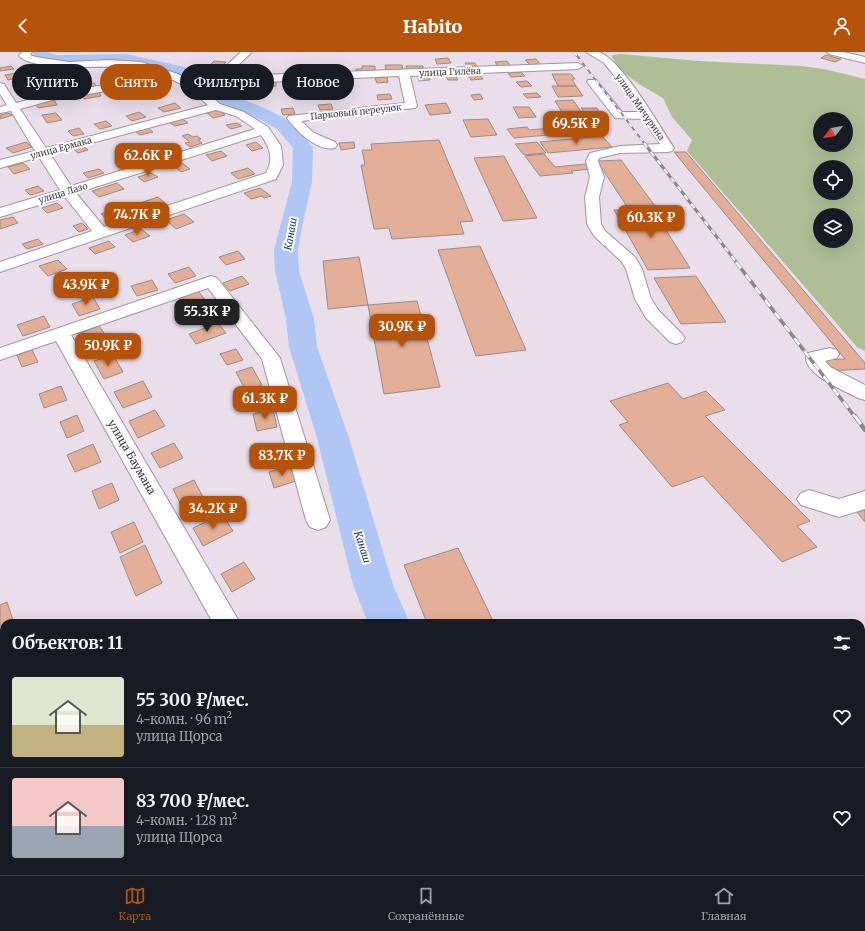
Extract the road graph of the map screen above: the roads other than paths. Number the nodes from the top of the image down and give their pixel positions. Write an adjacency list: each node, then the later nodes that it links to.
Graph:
1 (27, 52): 9 (street)
2 (247, 52): 8 (street, улица Гилёва)
3 (591, 52): 14 (street, улица Мичурина)
4 (832, 52): 6 (street)
5 (566, 57): 7 (street)
6 (865, 60)
7 (578, 66): 8 (street, улица Гилёва); 14 (street)
8 (404, 74): 16 (street, Парковый переулок)
9 (174, 76): 11 (street); 12 (street)
10 (0, 86): 11 (street)
11 (15, 106): 13 (street); 17 (street)
12 (216, 106): 15 (street); 17 (street, улица Ермака)
13 (0, 110)
14 (648, 115): 24 (street, улица Мичурина)
15 (264, 130): 19 (street, улица Лазо); 21 (street)
16 (331, 145)
17 (43, 153): 18 (street, улица Ермака); 19 (street)
18 (0, 164)
19 (68, 192): 20 (street, улица Лазо); 21 (street)
20 (0, 213)
21 (101, 233): 22 (street)
22 (0, 267)
23 (61, 333): 25 (street); 30 (street); 31 (street, улица Баумана)
24 (676, 338)
25 (0, 354)
26 (830, 354): 27 (street)
27 (865, 393)
28 (809, 499): 29 (street)
29 (865, 500)
30 (318, 520)
31 (224, 619)

